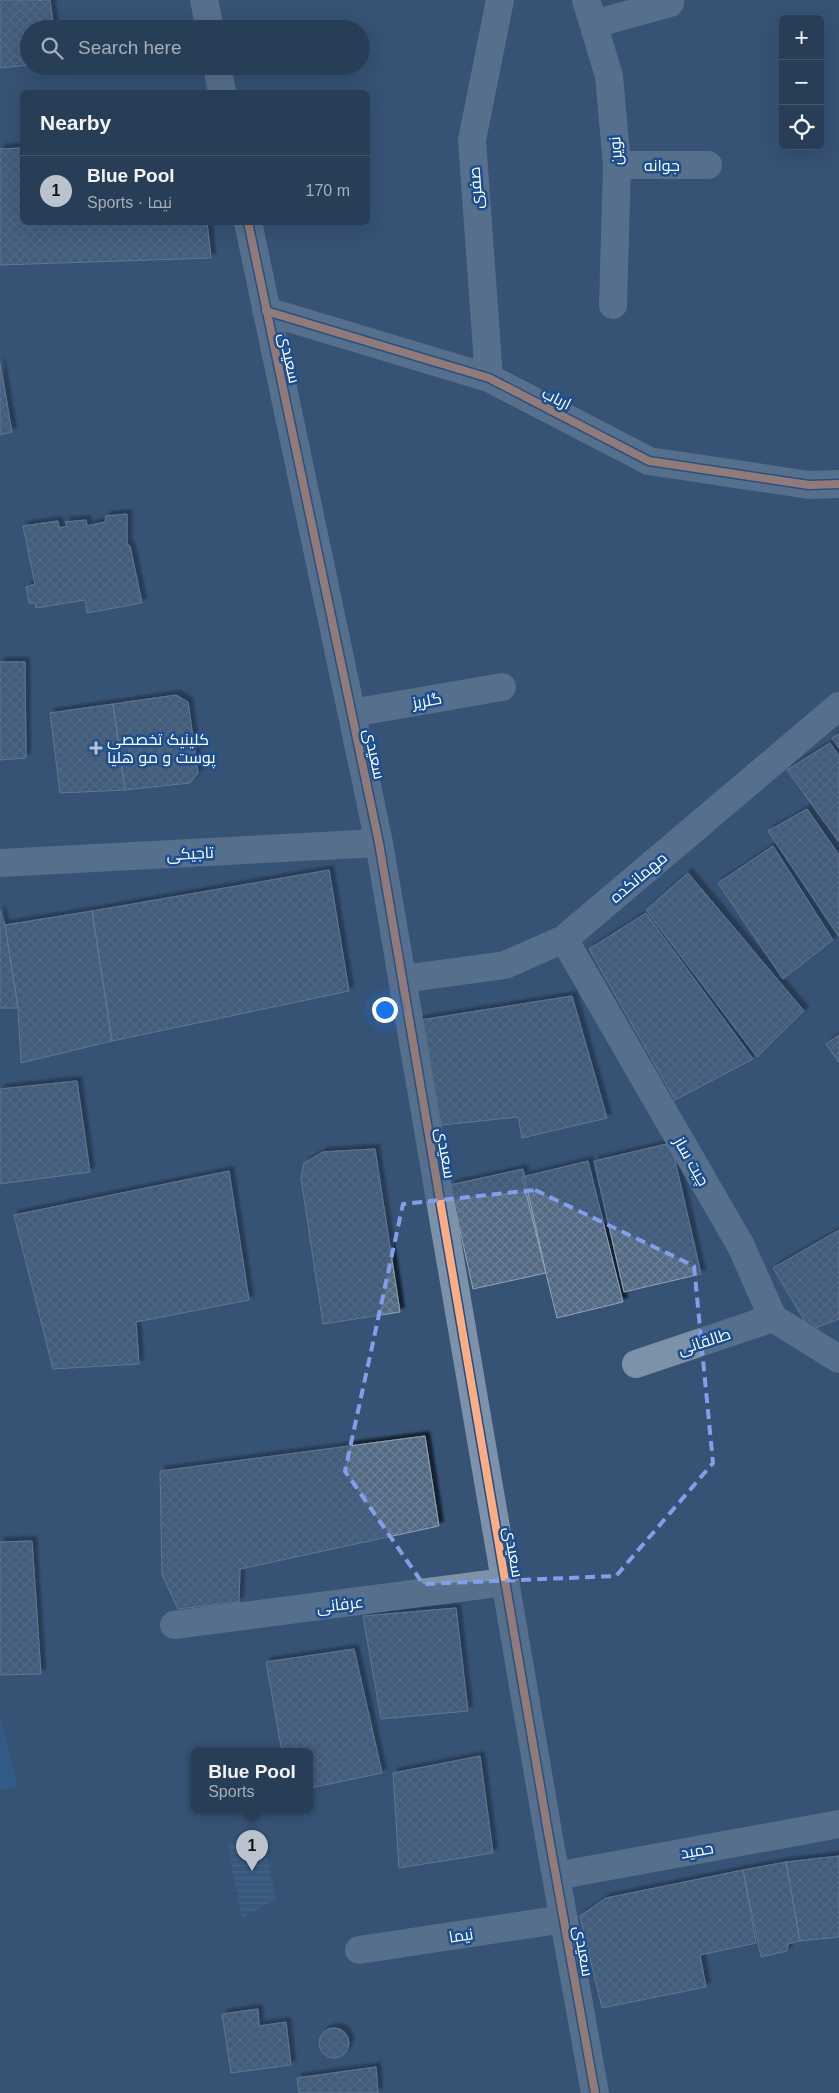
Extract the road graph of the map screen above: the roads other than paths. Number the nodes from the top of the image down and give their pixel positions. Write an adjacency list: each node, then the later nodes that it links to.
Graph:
1 (204, 0): 5 (street)
2 (500, 0): 13 (street, صفری)
3 (670, 3): 4 (street)
4 (590, 12): 8 (street, نوین)
5 (208, 20)
6 (219, 75): 7 (street)
7 (222, 90)
8 (617, 165): 9 (street, جوانه); 11 (street, نوین)
9 (708, 166)
10 (249, 225): 12 (street, سعیدی)
11 (613, 305)
12 (266, 311): 13 (street, ارباب); 17 (street, سعیدی)
13 (489, 378): 14 (street, ارباب)
14 (839, 484)
15 (502, 687): 17 (street, گلریز)
16 (839, 706): 20 (street, مهمانکده)
17 (352, 713): 18 (street, سعیدی)
18 (379, 843): 19 (street, تاجیکی); 21 (street, سعیدی)
19 (0, 863)
20 (564, 940): 21 (street, مهمانکده); 22 (street, چیت ساز)
21 (403, 979): 25 (street, سعیدی)
22 (773, 1318): 23 (street); 24 (street, طالقانی)
23 (839, 1358)
24 (636, 1364)
25 (506, 1582): 26 (street, عرفانی); 28 (street, سعیدی)
26 (174, 1625)
27 (839, 1824): 28 (street, حمید)
28 (556, 1876): 29 (street, سعیدی)
29 (564, 1919): 30 (street, نیما); 31 (street, سعیدی)
30 (359, 1950)
31 (595, 2093)

